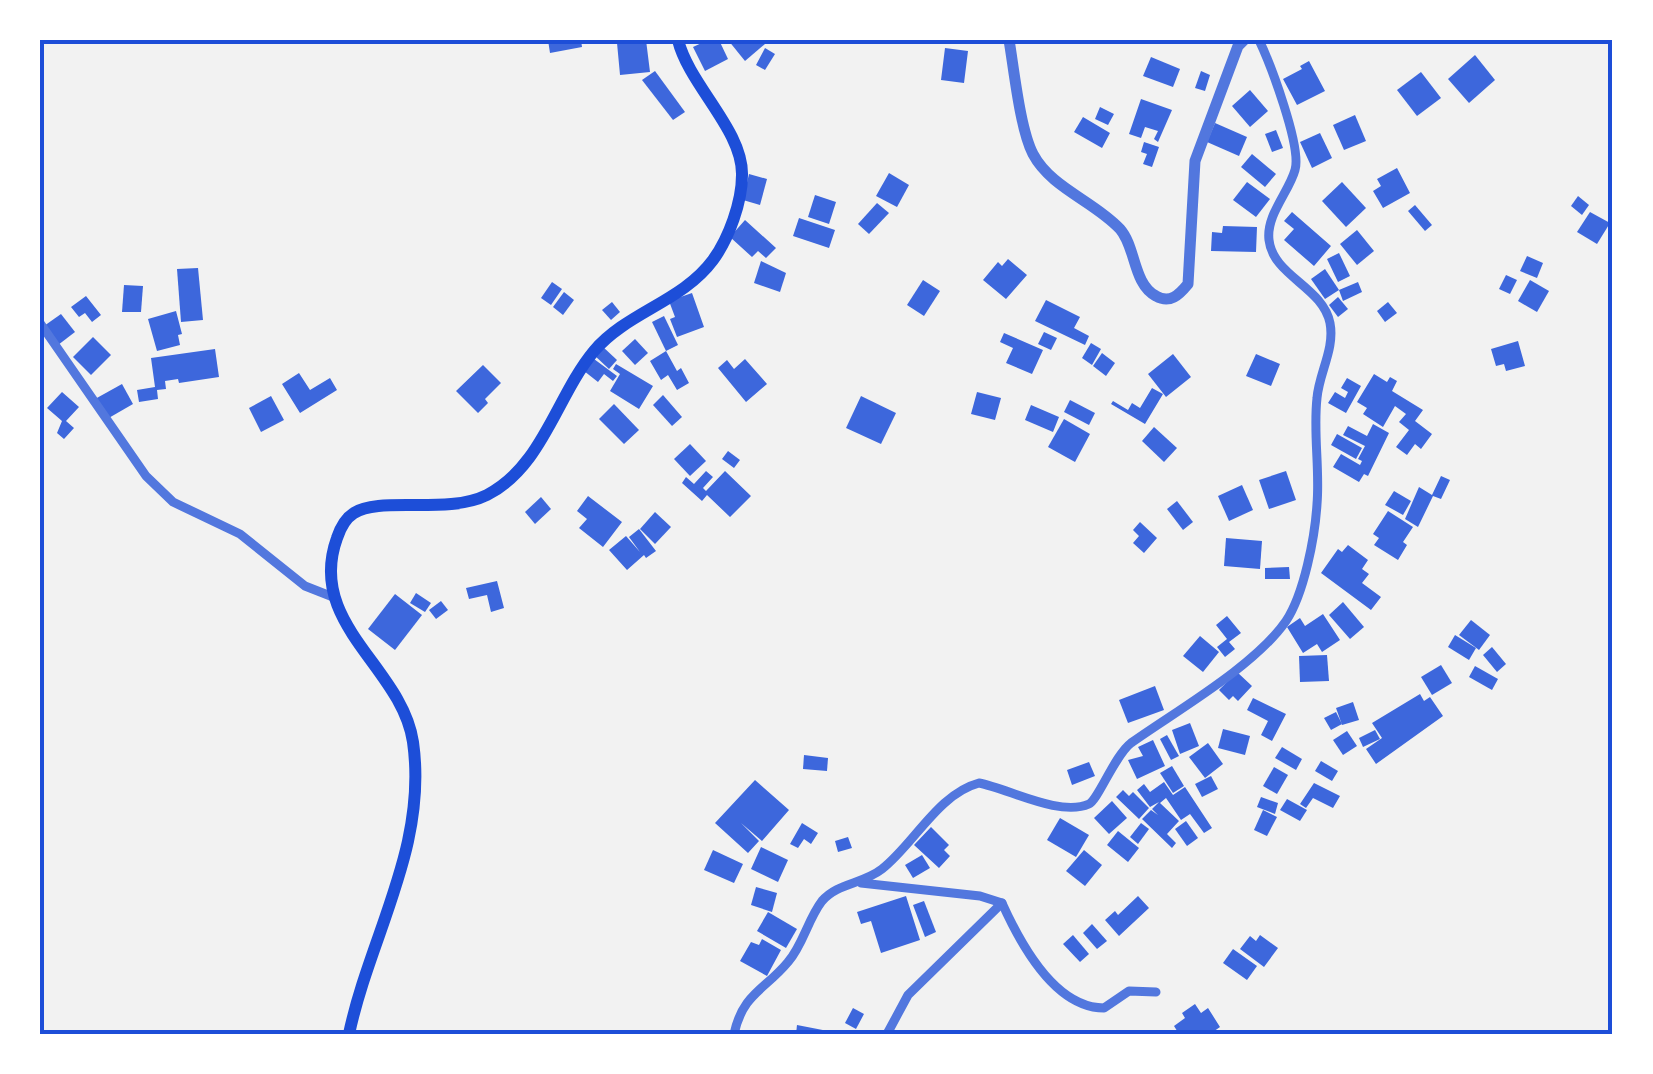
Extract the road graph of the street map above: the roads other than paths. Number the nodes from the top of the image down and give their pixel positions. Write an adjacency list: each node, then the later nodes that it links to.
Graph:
1 (678, 40): 6 (main road)
2 (1008, 40): 3 (street)
3 (1244, 40)
4 (1259, 40): 7 (street)
5 (40, 323): 6 (street)
6 (333, 597): 10 (main road)
7 (862, 883): 8 (street); 11 (street)
8 (1002, 903): 9 (street); 12 (street)
9 (1156, 992)
10 (349, 1034)
11 (734, 1034)
12 (887, 1034)

